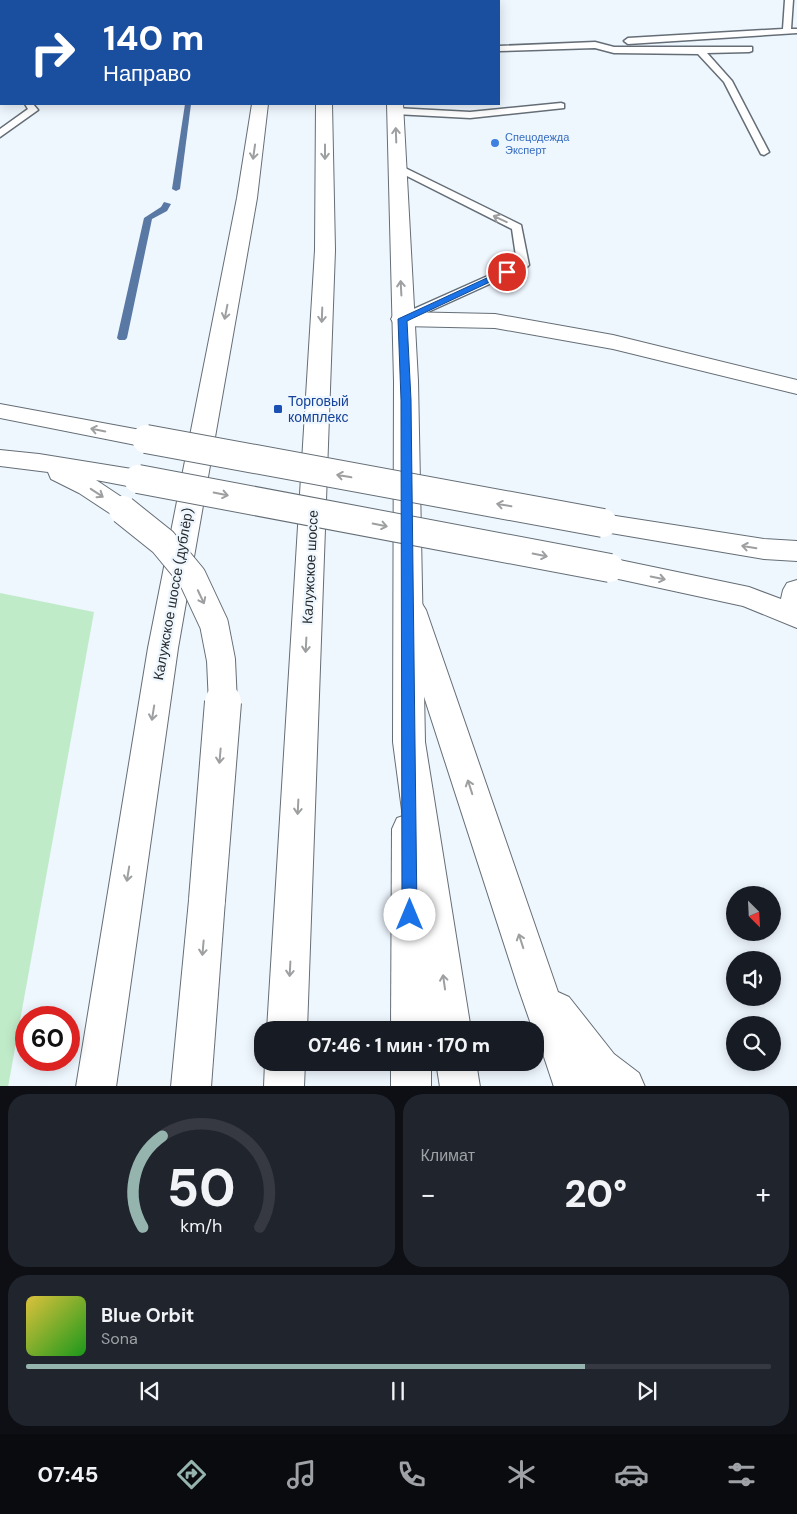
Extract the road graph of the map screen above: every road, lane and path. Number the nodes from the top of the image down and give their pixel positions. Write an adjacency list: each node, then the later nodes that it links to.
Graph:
1 (790, 0): 3 (lane)
2 (797, 31): 3 (lane)
3 (787, 32): 4 (lane)
4 (595, 45): 5 (lane); 7 (lane)
5 (500, 49)
6 (749, 49): 7 (lane)
7 (700, 51): 14 (lane)
8 (30, 105): 13 (lane)
9 (260, 105): 34 (main road, Калужское шоссе (дублёр), one-way to 34)
10 (324, 105): 28 (main road, Калужское шоссе, one-way to 28)
11 (561, 106): 12 (lane)
12 (395, 108): 15 (main road, one-way to 12)
13 (0, 134)
14 (764, 152)
15 (397, 167): 16 (main road, one-way to 15); 16 (lane, one-way to 15)
16 (402, 319): 17 (main road); 23 (main road)
17 (797, 387)
18 (0, 411): 21 (main road, one-way to 18, bridge)
19 (0, 458): 20 (main road)
20 (39, 462): 25 (main road, one-way to 25, bridge); 35 (main road, one-way to 35, bridge)
21 (797, 552)
22 (797, 590): 24 (main road)
23 (407, 599): 26 (main road); 27 (main road, one-way to 23)
24 (797, 602)
25 (797, 617)
26 (408, 742): 29 (main road); 30 (main road, one-way to 26)
27 (537, 987): 39 (main road); 40 (main road)
28 (287, 1021)
29 (411, 1021)
30 (450, 1021)
31 (285, 1071): 36 (main road)
32 (411, 1071): 37 (main road)
33 (458, 1071): 38 (main road)
34 (96, 1086)
35 (191, 1086)
36 (284, 1086)
37 (411, 1086)
38 (460, 1086)
39 (574, 1086)
40 (625, 1086)

